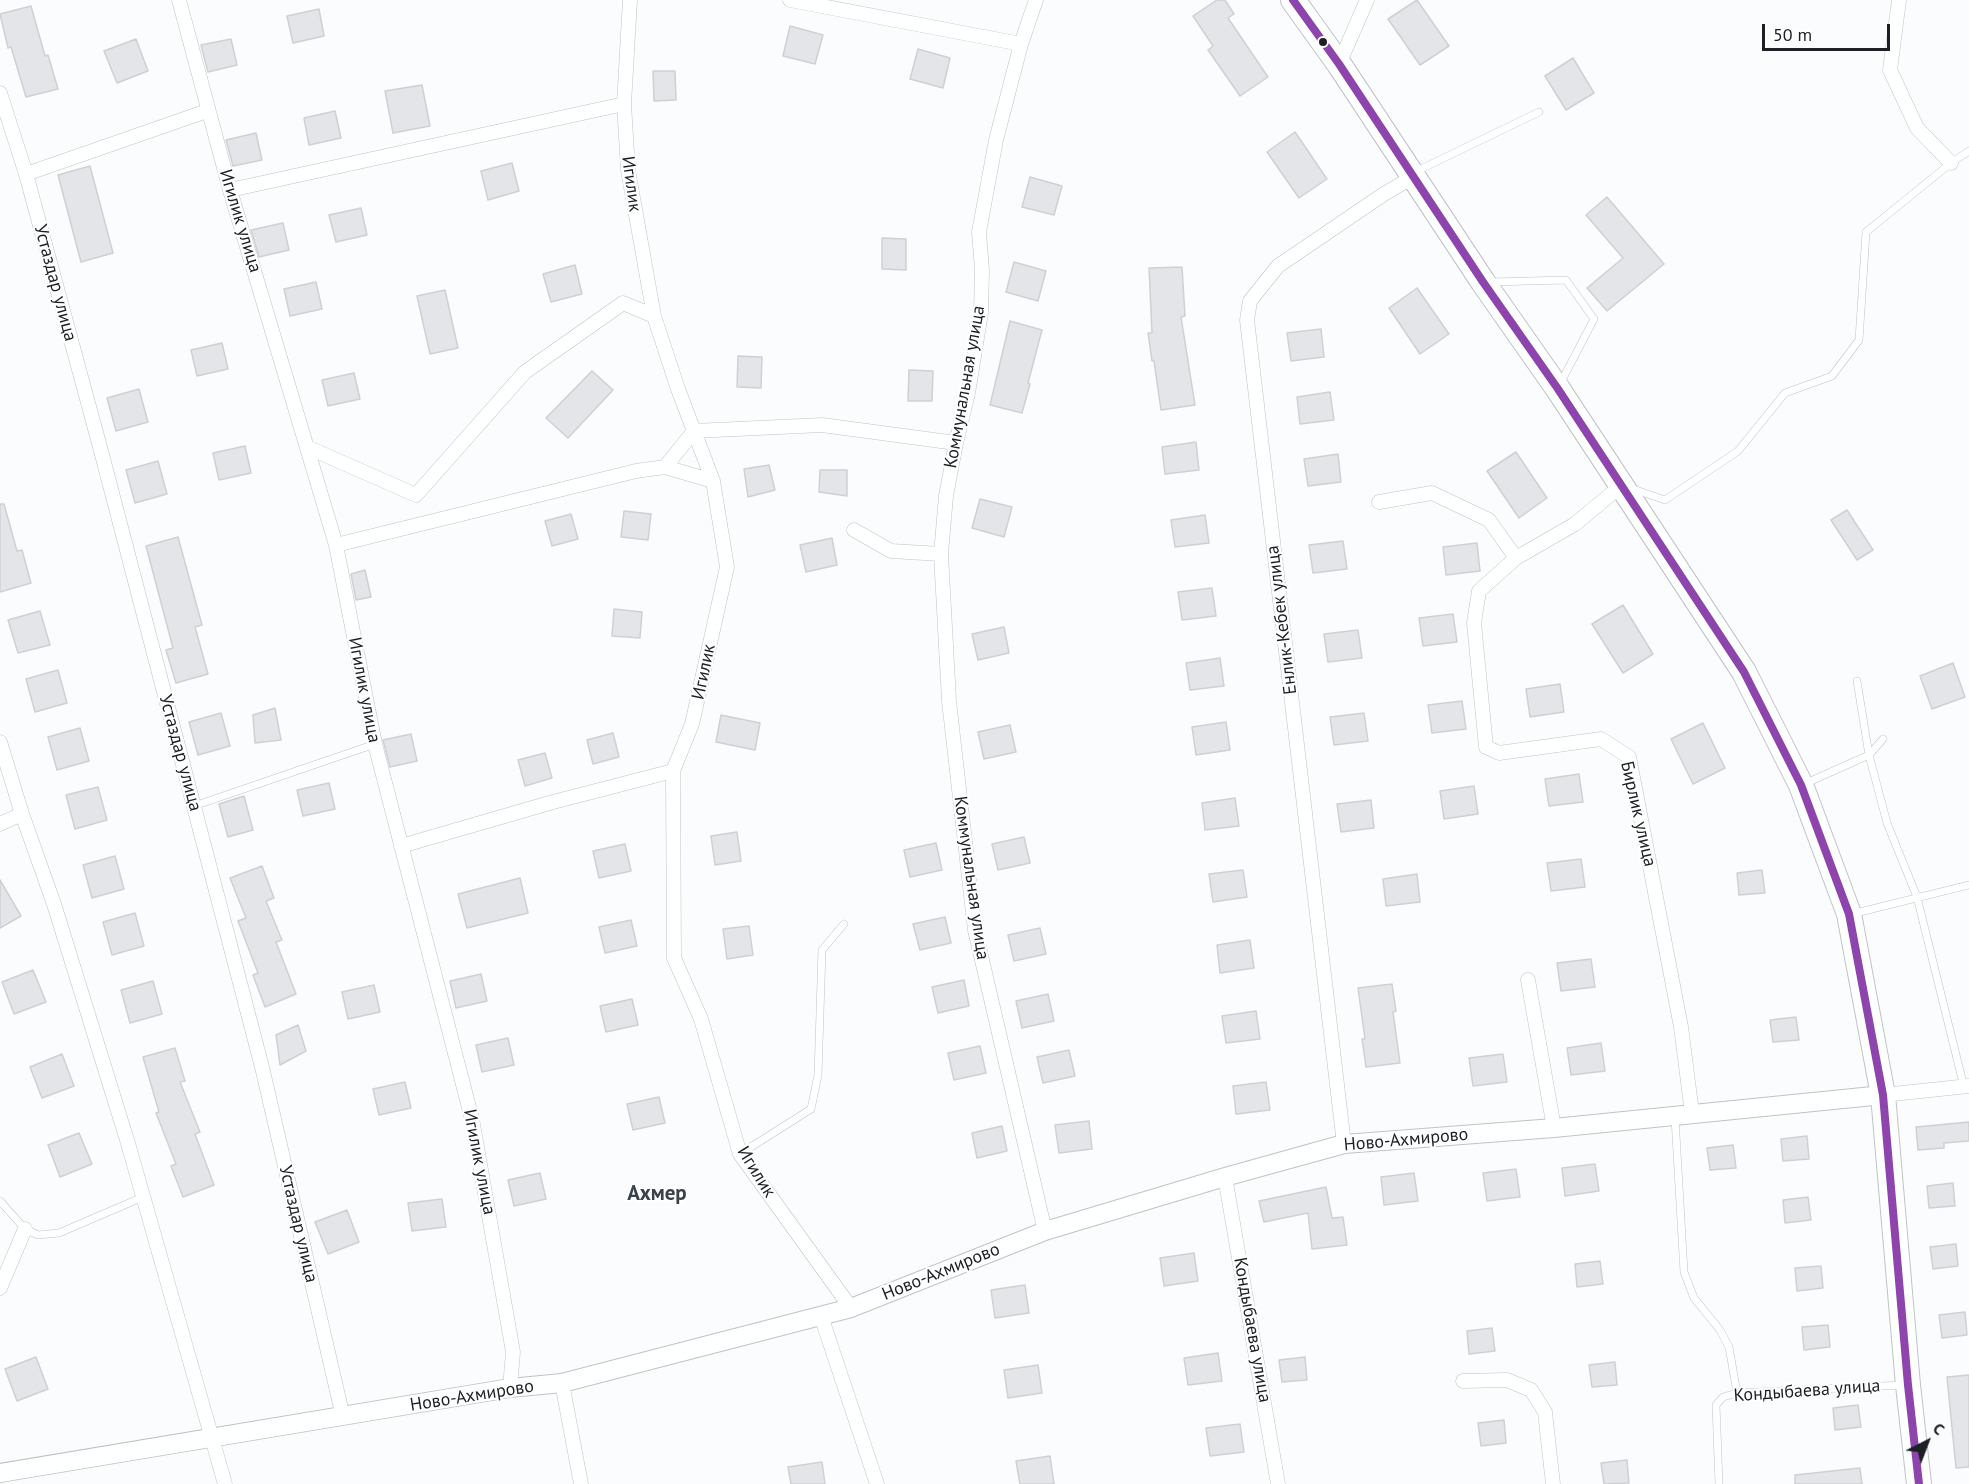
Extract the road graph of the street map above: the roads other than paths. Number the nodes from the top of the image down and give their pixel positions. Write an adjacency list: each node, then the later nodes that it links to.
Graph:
1 (179, 0): 12 (street, Игилик улица)
2 (630, 0): 11 (street, Игилик)
3 (790, 0): 8 (street)
4 (1036, 0): 8 (street, Коммунальная улица)
5 (1293, 0): 9 (highway)
6 (1367, 0): 9 (street)
7 (1899, 0): 15 (street)
8 (1022, 44): 23 (street, Коммунальная улица)
9 (1339, 64): 17 (highway)
10 (0, 93): 16 (street, Устаздар улица)
11 (624, 104): 18 (street); 20 (street, Игилик)
12 (207, 111): 16 (street); 18 (street, Игилик улица)
13 (1539, 112): 17 (lane)
14 (1969, 152): 15 (lane)
15 (1951, 163): 27 (lane)
16 (26, 174): 40 (street, Устаздар улица)
17 (1413, 177): 19 (highway); 53 (street, Енлик-Кебек улица)
18 (230, 190): 24 (street, Игилик улица)
19 (1483, 282): 21 (highway); 21 (lane)
20 (654, 316): 22 (street, Игилик); 24 (street)
21 (1558, 389): 27 (highway)
22 (694, 431): 23 (street); 25 (street); 26 (street, Игилик)
23 (956, 443): 31 (street, Коммунальная улица)
24 (307, 447): 30 (street, Игилик улица)
25 (665, 467): 26 (street); 30 (street)
26 (713, 482): 38 (street, Игилик)
27 (1622, 485): 32 (street, Бирлик улица); 39 (highway)
28 (1379, 502): 32 (street)
29 (854, 530): 31 (street)
30 (336, 545): 36 (street, Игилик улица)
31 (941, 554): 59 (street, Коммунальная улица)
32 (1516, 558): 51 (street, Бирлик улица)
33 (1857, 681): 37 (lane)
34 (1883, 739): 37 (lane)
35 (0, 742): 41 (street)
36 (375, 744): 40 (lane); 43 (street, Игилик улица)
37 (1869, 754): 39 (lane); 45 (lane)
38 (673, 771): 43 (street); 54 (street, Игилик)
39 (1801, 785): 46 (highway)
40 (194, 806): 68 (street, Устаздар улица)
41 (22, 814): 42 (street); 56 (street)
42 (0, 824)
43 (401, 846): 66 (street, Игилик улица)
44 (1969, 885): 45 (lane)
45 (1917, 897): 46 (lane); 49 (lane)
46 (1849, 914): 50 (highway)
47 (844, 924): 54 (lane)
48 (1528, 980): 52 (street)
49 (1966, 1087): 50 (street)
50 (1883, 1095): 51 (street, Ново-Ахмирово); 65 (highway)
51 (1684, 1114): 52 (street, Ново-Ахмирово); 67 (lane)
52 (1554, 1128): 53 (street, Ново-Ахмирово)
53 (1344, 1144): 55 (street, Ново-Ахмирово)
54 (741, 1154): 61 (street, Игилик)
55 (1225, 1177): 59 (street, Ново-Ахмирово); 74 (street, Кондыбаева улица)
56 (143, 1197): 58 (lane); 69 (street)
57 (0, 1201): 58 (lane)
58 (26, 1229): 60 (street)
59 (1045, 1231): 61 (street, Ново-Ахмирово)
60 (0, 1288)
61 (851, 1308): 62 (street, Ново-Ахмирово)
62 (821, 1316): 64 (street, Ново-Ахмирово); 73 (street)
63 (1463, 1381): 75 (street)
64 (562, 1383): 66 (street, Ново-Ахмирово); 72 (street)
65 (1908, 1385): 67 (lane, Кондыбаева улица); 77 (highway)
66 (510, 1388): 68 (street, Ново-Ахмирово)
67 (1737, 1393): 76 (lane, Кондыбаева улица)
68 (343, 1417): 69 (street, Ново-Ахмирово)
69 (210, 1437): 70 (street, Ново-Ахмирово); 71 (street)
70 (0, 1473)
71 (225, 1484)
72 (581, 1484)
73 (877, 1484)
74 (1278, 1484)
75 (1553, 1484)
76 (1719, 1484)
77 (1919, 1484)

